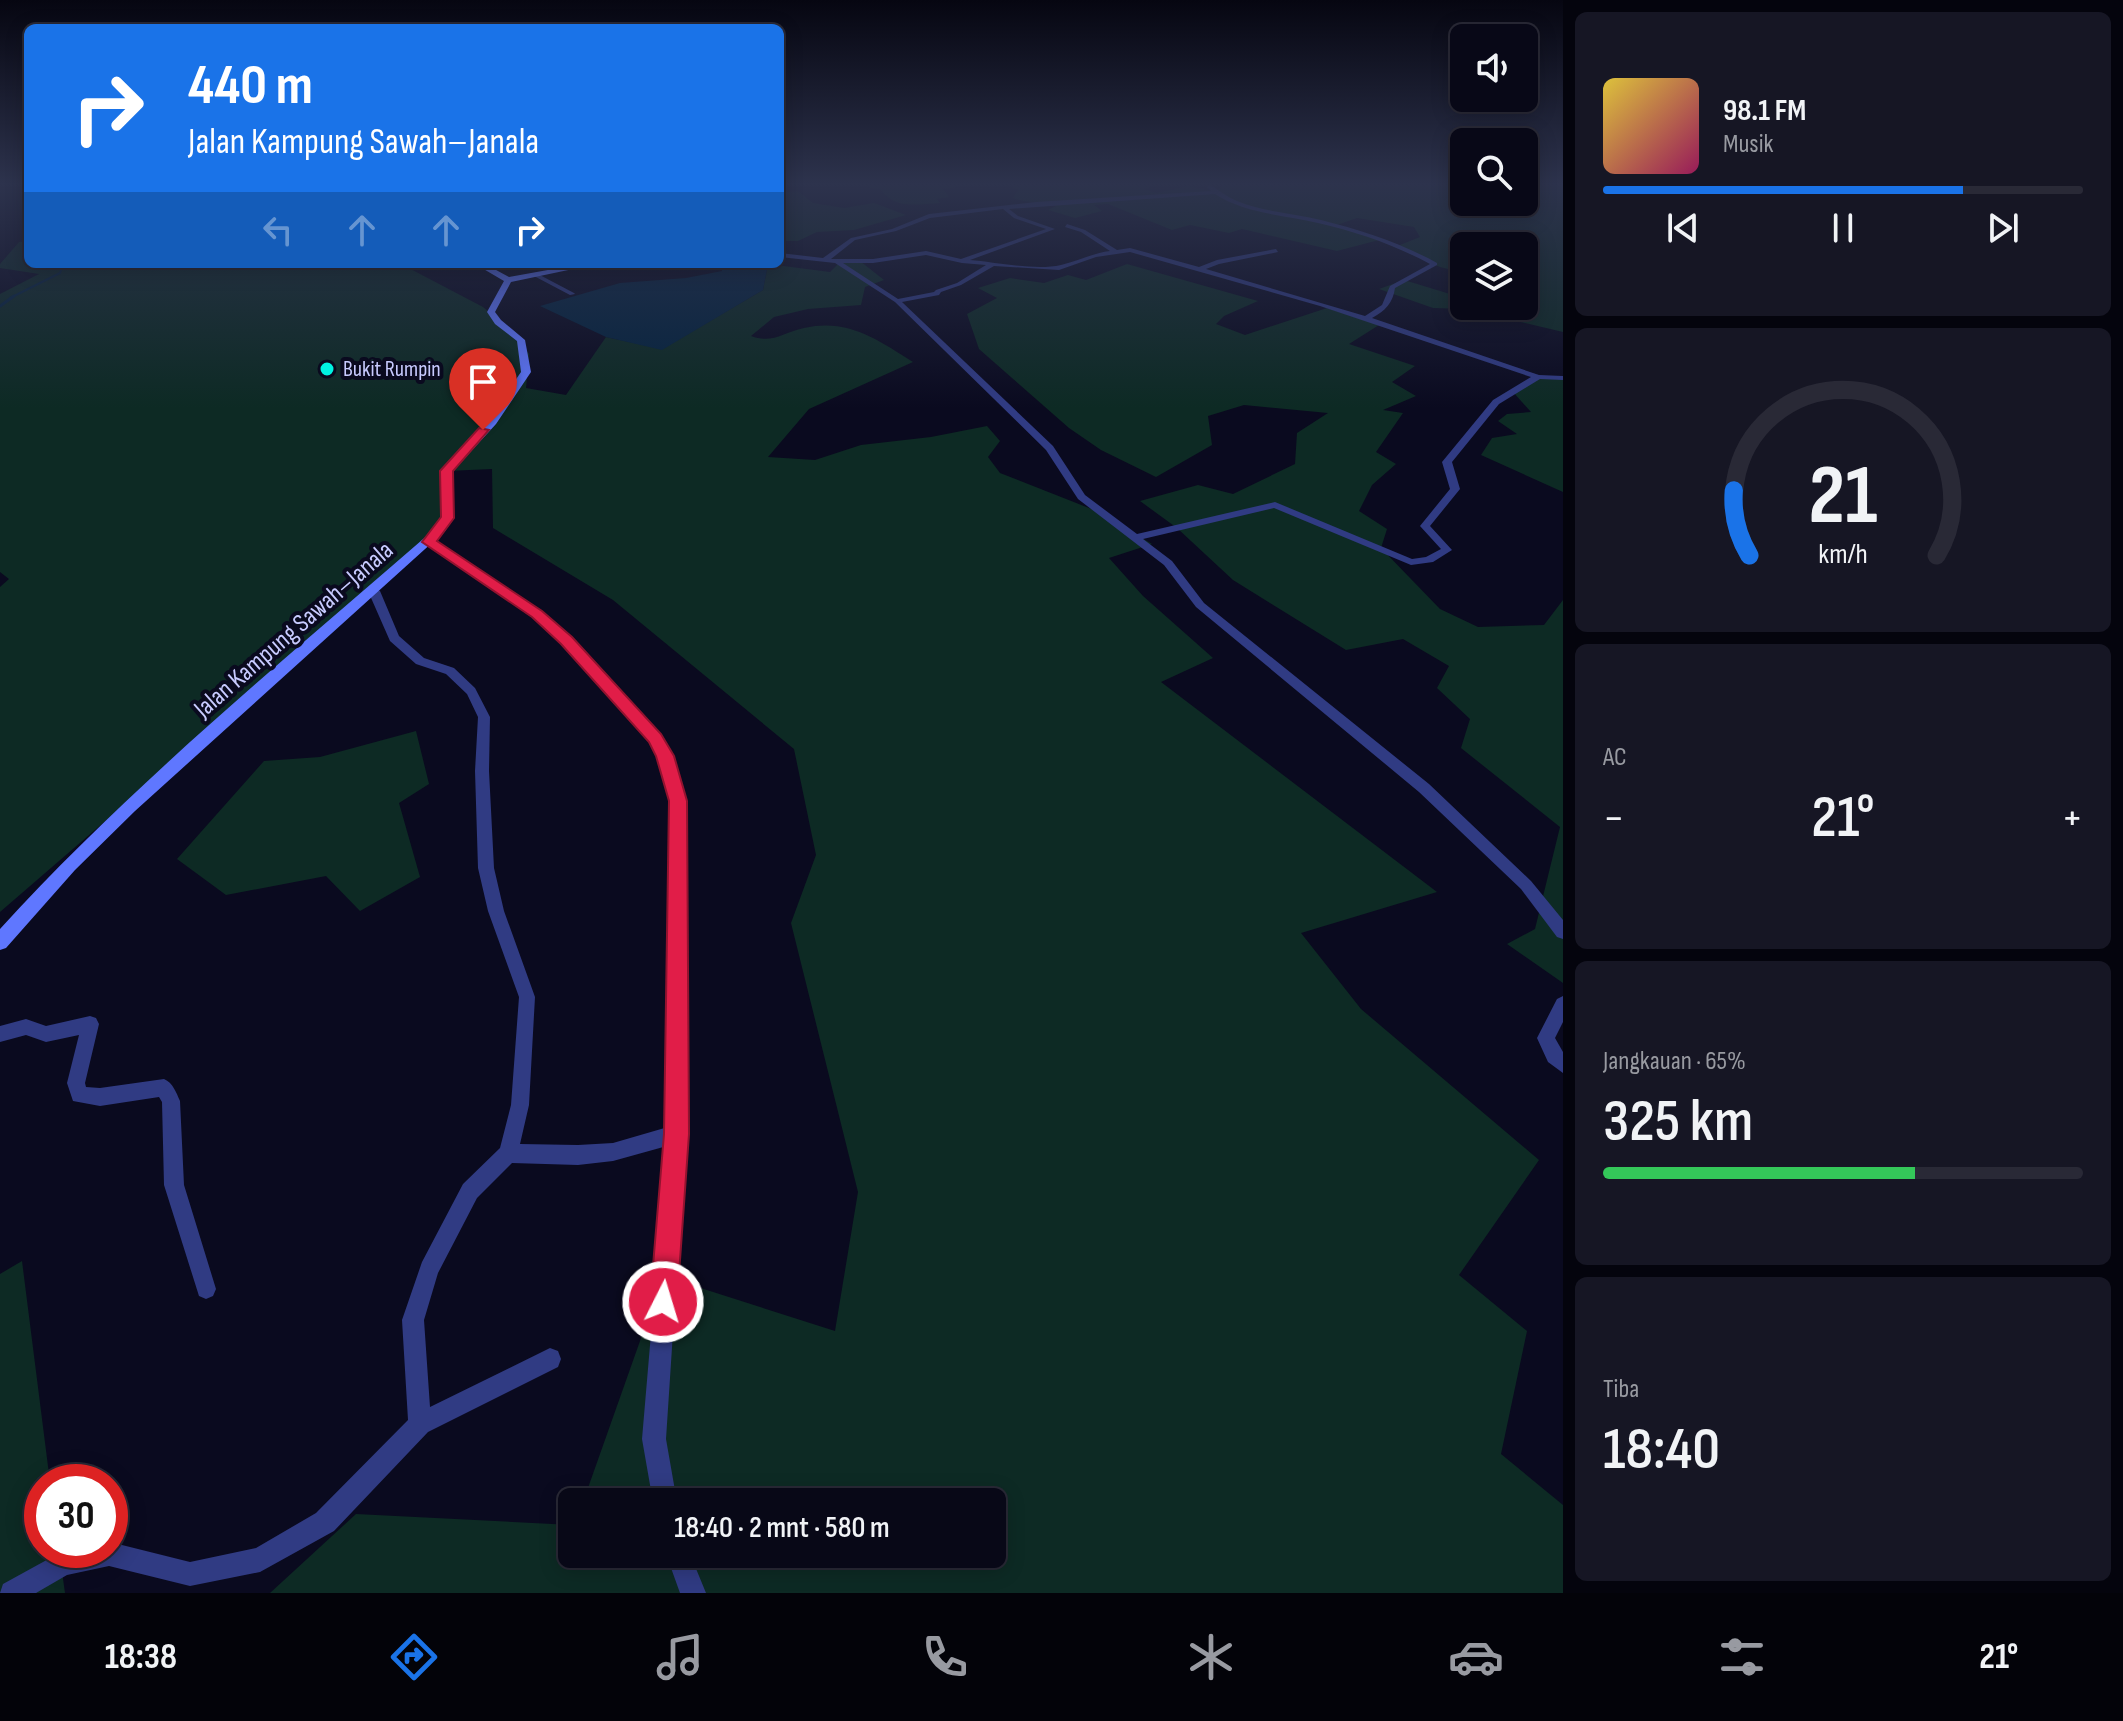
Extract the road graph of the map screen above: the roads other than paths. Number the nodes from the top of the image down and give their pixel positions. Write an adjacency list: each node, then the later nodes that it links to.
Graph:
1 (816, 259): 9 (street)
2 (860, 259): 9 (street)
3 (955, 259): 10 (street)
4 (967, 259): 10 (street)
5 (1088, 259): 11 (street)
6 (1162, 259): 14 (street)
7 (1227, 259): 14 (street)
8 (1424, 259): 19 (street)
9 (830, 261): 18 (street)
10 (962, 261): 11 (street)
11 (991, 265): 18 (street)
12 (486, 268): 16 (main road)
13 (572, 268): 15 (main road)
14 (1199, 270): 19 (street)
15 (536, 275): 16 (main road); 17 (street)
16 (508, 280): 23 (main road, Jalan Kampung Sawah–Janala)
17 (572, 294)
18 (897, 301): 22 (street)
19 (1367, 318): 20 (street)
20 (1538, 377): 21 (street); 22 (street)
21 (1563, 378)
22 (1135, 538): 25 (street)
23 (429, 542): 24 (main road, Jalan Kampung Sawah–Janala); 30 (street)
24 (374, 591): 26 (main road, Jalan Kampung Sawah–Janala); 31 (street)
25 (1563, 932)
26 (4, 933)
27 (1563, 1004): 29 (street)
28 (0, 1034): 32 (street)
29 (1563, 1064)
30 (677, 1134): 31 (street); 35 (street)
31 (508, 1153): 34 (street)
32 (206, 1289)
33 (550, 1359): 34 (street)
34 (420, 1424): 37 (street)
35 (663, 1488)
36 (683, 1568): 38 (street)
37 (12, 1593)
38 (693, 1593)

